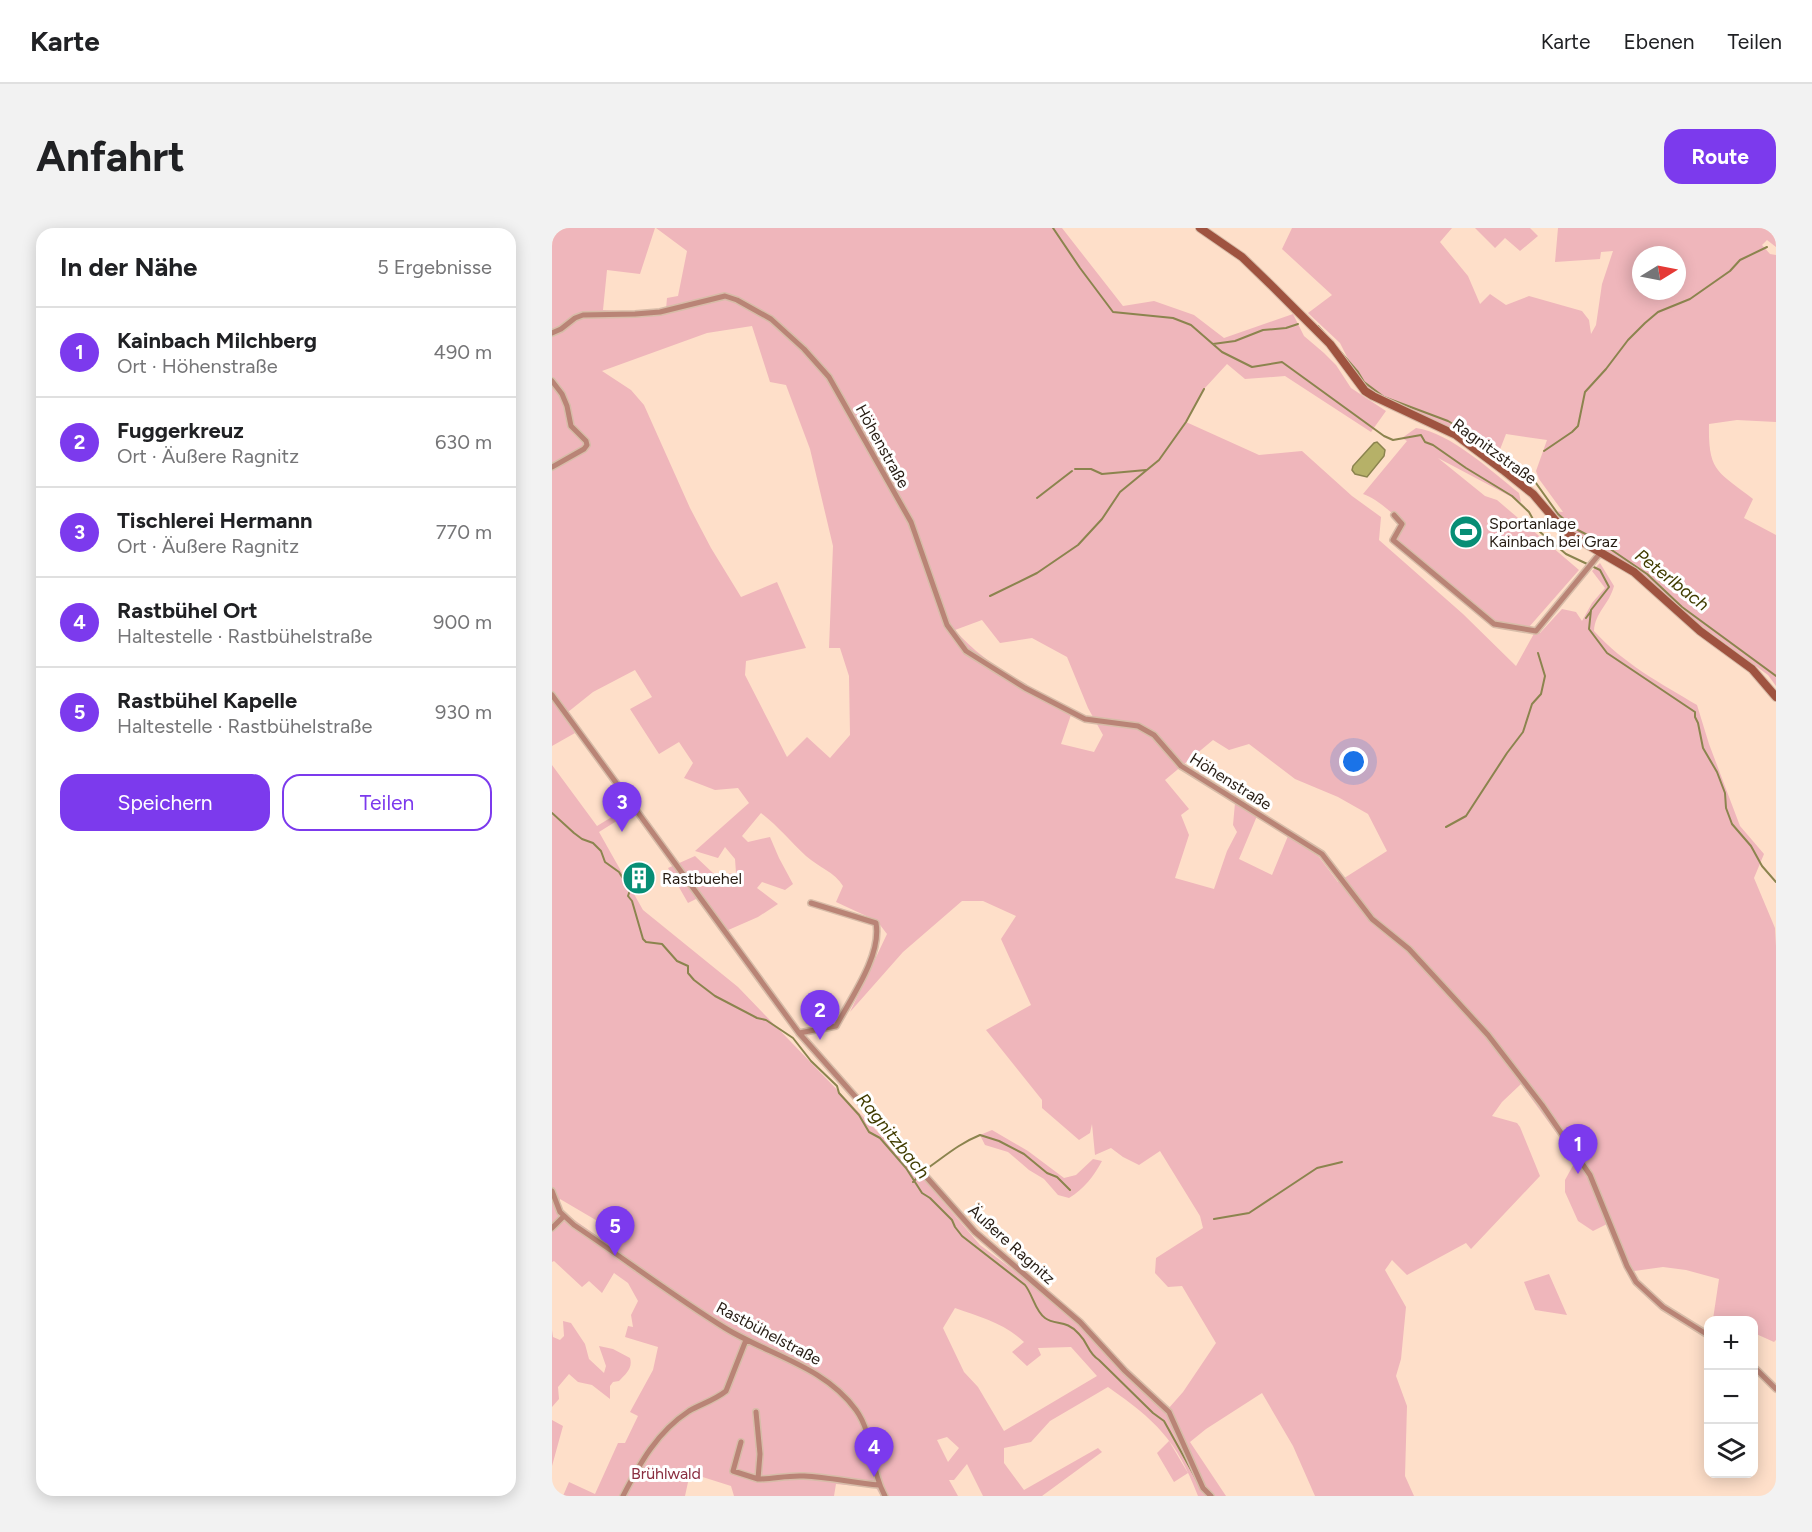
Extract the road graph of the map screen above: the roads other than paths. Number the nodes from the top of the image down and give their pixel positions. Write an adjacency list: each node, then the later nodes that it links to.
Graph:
1 (1200, 228): 6 (main road, Ragnitzstraße)
2 (552, 333): 14 (street, Höhenstraße)
3 (552, 381): 4 (street)
4 (552, 467)
5 (1394, 515): 6 (street)
6 (1601, 552): 8 (main road, Ragnitzstraße)
7 (552, 695): 10 (street, Äußere Ragnitz)
8 (1776, 697)
9 (811, 903): 10 (street)
10 (799, 1033): 24 (street, Äußere Ragnitz)
11 (552, 1191): 12 (street, Rastbühelstraße)
12 (564, 1216): 13 (street); 15 (street, Rastbühelstraße)
13 (553, 1227)
14 (1704, 1333)
15 (746, 1340): 21 (street, Rastbühelstraße); 22 (street)
16 (1757, 1370): 17 (street)
17 (1776, 1389)
18 (756, 1412): 20 (street)
19 (741, 1442): 20 (street)
20 (758, 1479): 21 (street)
21 (879, 1485): 23 (street, Rastbühelstraße)
22 (623, 1496)
23 (885, 1496)
24 (1211, 1496)

